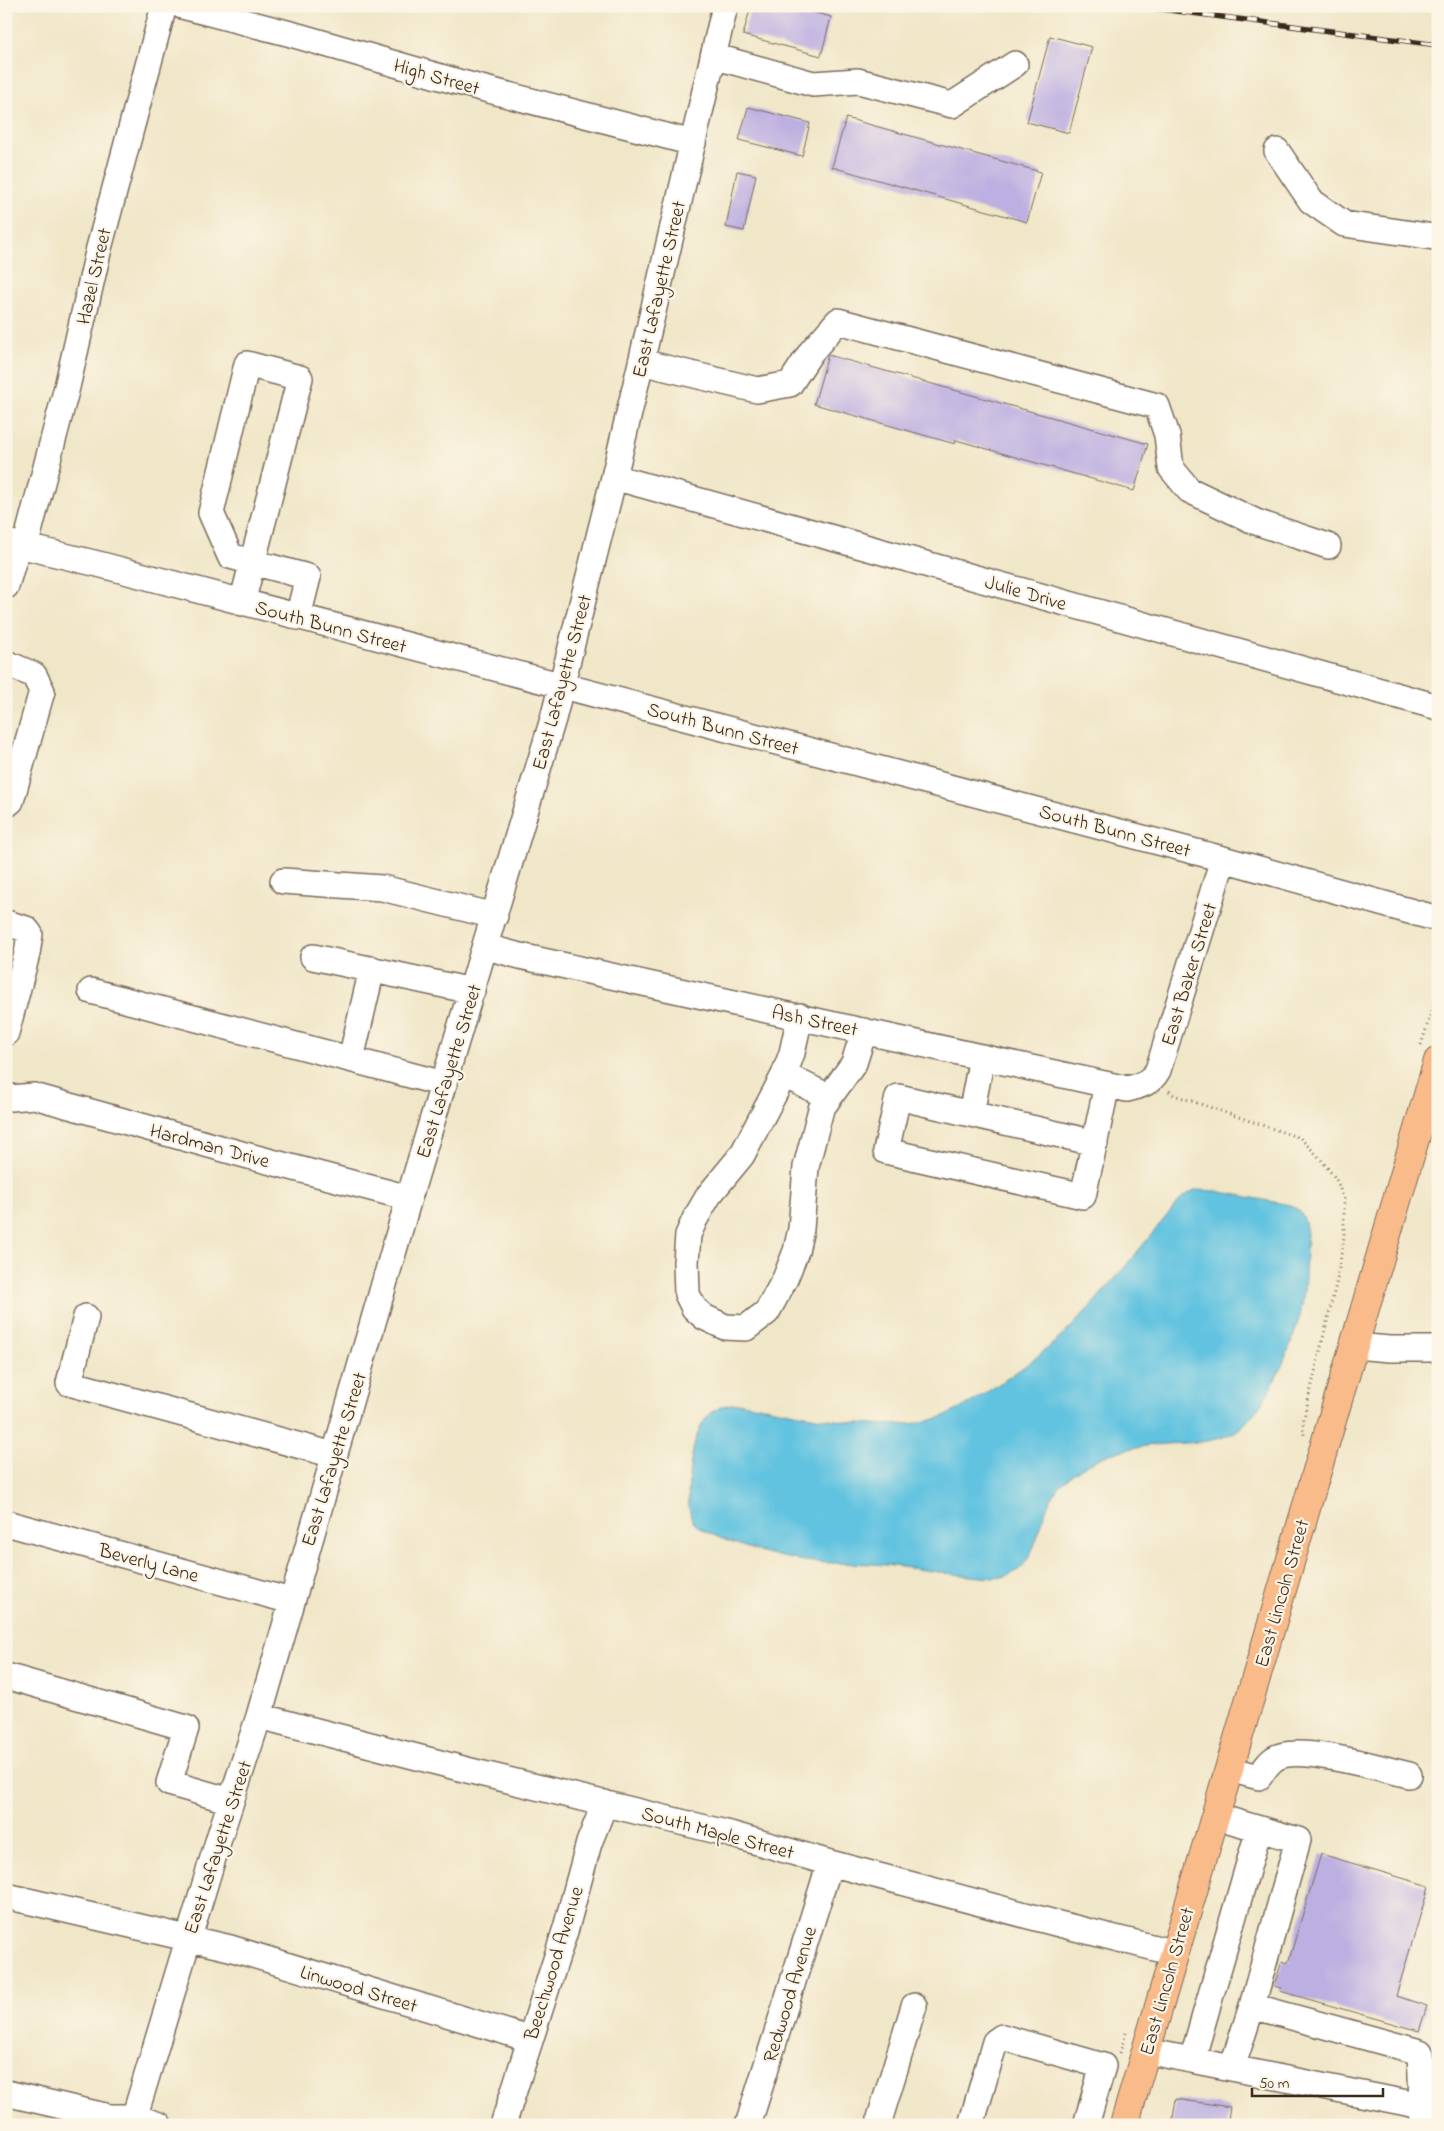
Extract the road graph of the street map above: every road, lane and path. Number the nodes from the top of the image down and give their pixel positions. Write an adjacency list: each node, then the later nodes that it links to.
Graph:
1 (164, 6): 11 (street, Hazel Street)
2 (182, 6): 6 (street, High Street)
3 (725, 6): 4 (street, East Lafayette Street)
4 (713, 56): 5 (street); 6 (street, East Lafayette Street)
5 (1015, 64)
6 (693, 143): 9 (street, East Lafayette Street)
7 (1277, 151): 8 (street)
8 (1437, 233)
9 (641, 362): 10 (street, East Lafayette Street); 12 (street)
10 (614, 477): 18 (street, East Lafayette Street); 19 (street, Julie Drive)
11 (16, 545): 14 (street, Hazel Street); 15 (street, South Bunn Street)
12 (1328, 546)
13 (252, 563): 13 (street); 15 (street); 16 (street)
14 (6, 586)
15 (242, 602): 16 (street, South Bunn Street)
16 (298, 617): 18 (street, South Bunn Street)
17 (6, 663): 20 (street)
18 (562, 686): 21 (street, South Bunn Street); 23 (street, East Lafayette Street)
19 (1438, 707)
20 (6, 805)
21 (1223, 858): 24 (street, South Bunn Street); 38 (street, East Baker Street)
22 (283, 881): 23 (street)
23 (495, 916): 26 (street, East Lafayette Street)
24 (1438, 919)
25 (6, 923): 33 (street)
26 (486, 947): 30 (street, East Lafayette Street); 31 (street, Ash Street)
27 (313, 957): 28 (street)
28 (372, 969): 30 (street); 35 (street)
29 (91, 991): 35 (street)
30 (472, 991): 39 (street, East Lafayette Street)
31 (800, 1016): 32 (street, Ash Street); 37 (street)
32 (864, 1031): 34 (street, Ash Street); 42 (street)
33 (6, 1033)
34 (982, 1057): 40 (street, Ash Street); 43 (street)
35 (351, 1059): 39 (street)
36 (1438, 1061): 47 (main road, East Lincoln Street)
37 (784, 1075): 42 (street); 42 (street)
38 (1150, 1080): 40 (street, Ash Street); 49 (path)
39 (444, 1084): 45 (street, East Lafayette Street)
40 (1107, 1084): 44 (street)
41 (9, 1097): 45 (street, Hardman Drive)
42 (829, 1097)
43 (971, 1114): 44 (street); 44 (street)
44 (1095, 1143)
45 (409, 1198): 50 (street, East Lafayette Street)
46 (86, 1317): 50 (street)
47 (1354, 1346): 48 (street); 55 (main road, East Lincoln Street)
48 (1438, 1349)
49 (1304, 1438)
50 (334, 1455): 52 (street, East Lafayette Street)
51 (6, 1523): 52 (street, Beverly Lane)
52 (291, 1602): 54 (street, East Lafayette Street)
53 (6, 1676): 57 (street)
54 (259, 1716): 57 (street, East Lafayette Street); 58 (street, South Maple Street)
55 (1229, 1769): 56 (street); 59 (main road, East Lincoln Street)
56 (1409, 1776)
57 (231, 1801): 63 (street, East Lafayette Street)
58 (605, 1803): 61 (street, South Maple Street); 67 (street, Beechwood Avenue)
59 (1215, 1816): 60 (street); 64 (main road, East Lincoln Street)
60 (1259, 1828): 66 (street); 69 (street)
61 (830, 1863): 64 (street, South Maple Street); 77 (street, Redwood Avenue)
62 (6, 1896): 63 (street, Linwood Street)
63 (188, 1939): 67 (street, Linwood Street); 73 (street, East Lafayette Street)
64 (1175, 1953): 68 (main road, East Lincoln Street)
65 (914, 2006): 78 (street)
66 (1252, 2006): 70 (street); 72 (street)
67 (529, 2039): 76 (street, Beechwood Avenue)
68 (1146, 2051): 69 (street); 80 (main road, East Lincoln Street)
69 (1192, 2060): 70 (street)
70 (1232, 2068): 72 (street)
71 (6, 2093): 73 (street)
72 (1422, 2115)
73 (133, 2121): 75 (street)
74 (1088, 2124): 79 (street)
75 (159, 2125)
76 (503, 2125)
77 (748, 2125)
78 (880, 2125)
79 (971, 2125)
80 (1124, 2125)

